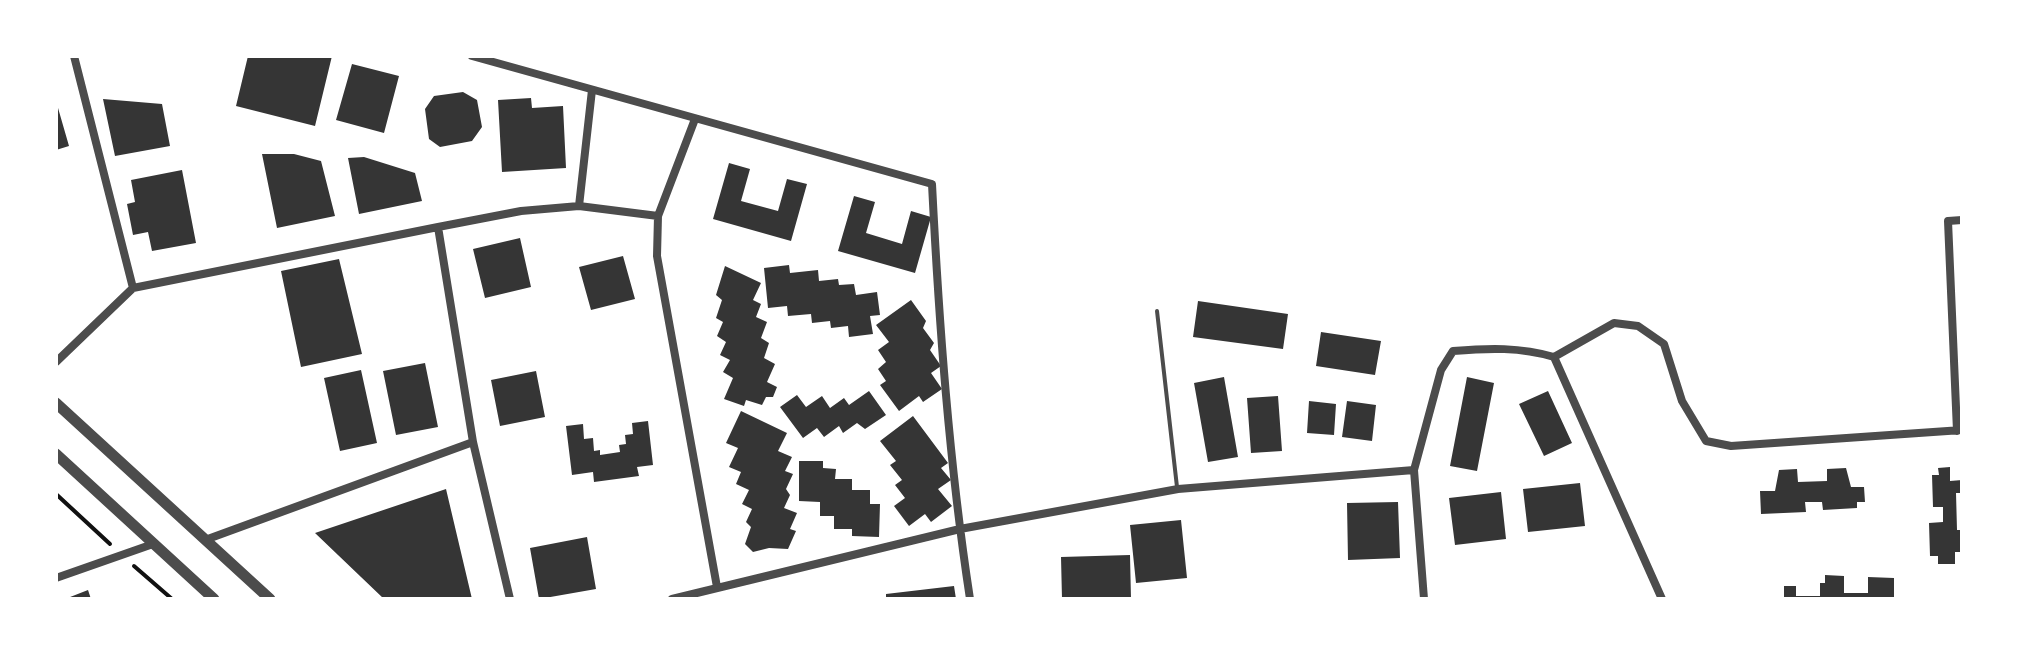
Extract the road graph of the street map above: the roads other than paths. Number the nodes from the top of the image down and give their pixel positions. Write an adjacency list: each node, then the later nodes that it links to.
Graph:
1 (74, 56): 9 (street)
2 (472, 56): 3 (street)
3 (592, 90): 4 (street); 5 (street)
4 (695, 119): 6 (street); 19 (street)
5 (579, 206): 6 (street); 8 (street)
6 (658, 216): 23 (street)
7 (1962, 220): 14 (street)
8 (438, 227): 9 (street); 15 (street)
9 (133, 288): 12 (street)
10 (1157, 311): 18 (lane)
11 (1554, 357): 14 (street); 17 (street); 30 (street)
12 (56, 362)
13 (56, 403): 20 (street)
14 (1960, 431)
15 (473, 442): 20 (street); 26 (street)
16 (56, 454): 21 (street)
17 (1414, 470): 18 (street); 29 (street)
18 (1178, 489): 19 (street)
19 (960, 529): 23 (street); 28 (street)
20 (205, 540): 25 (street)
21 (153, 544): 22 (street); 24 (street)
22 (56, 578)
23 (717, 587): 27 (street)
24 (214, 599)
25 (270, 599)
26 (510, 599)
27 (672, 599)
28 (970, 599)
29 (1424, 599)
30 (1662, 599)

